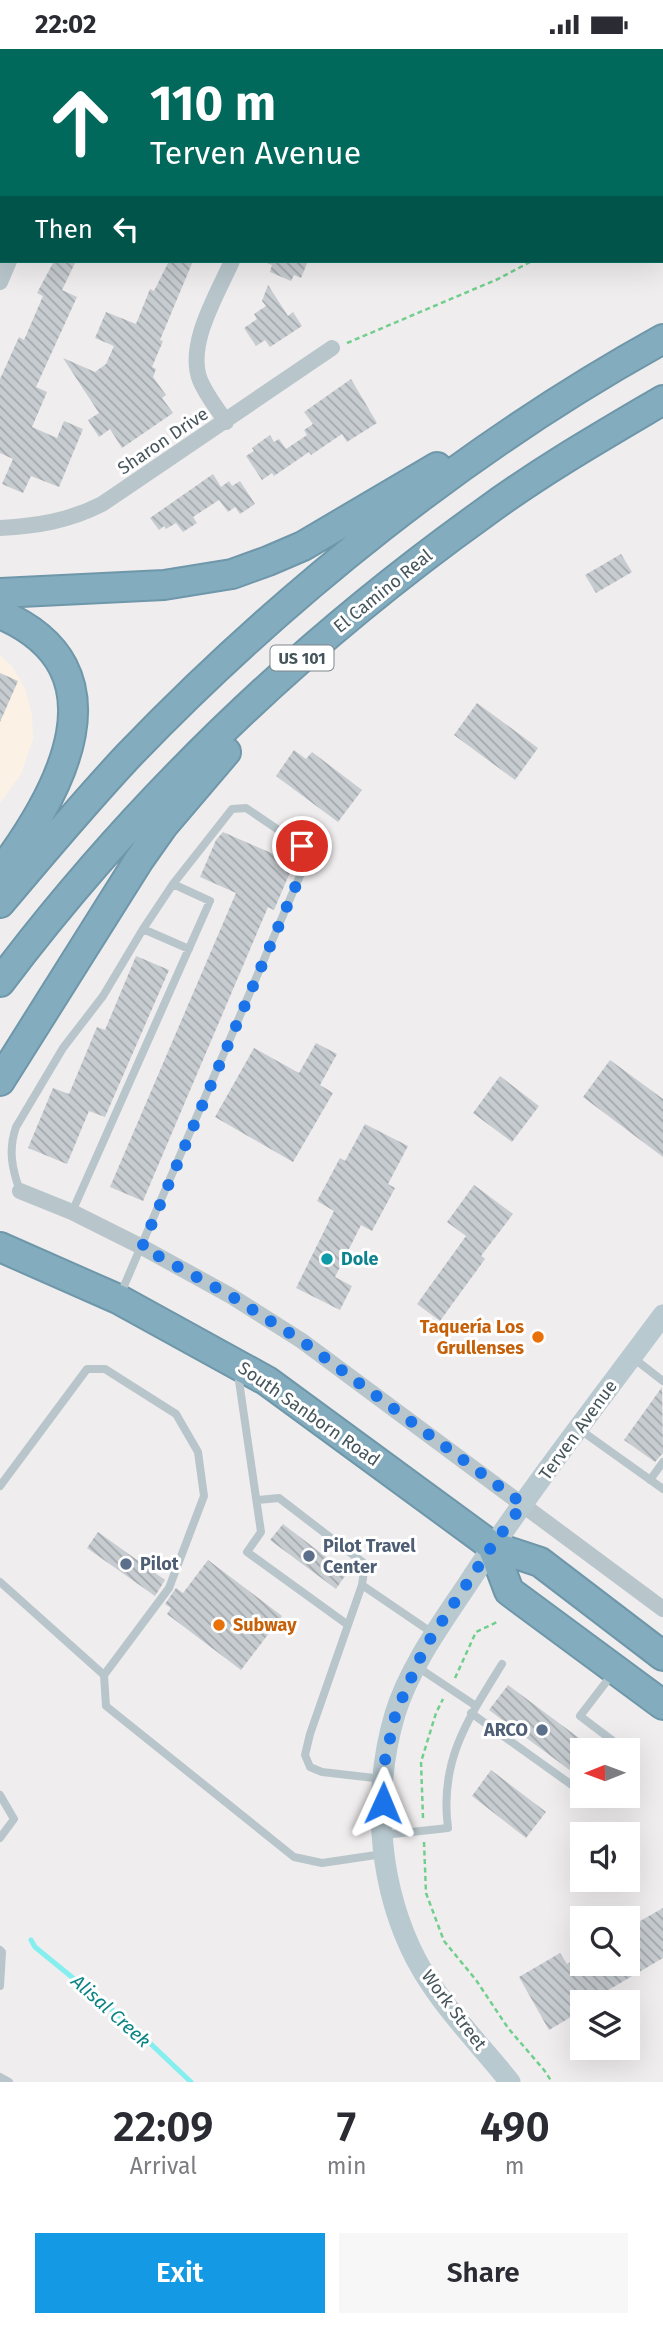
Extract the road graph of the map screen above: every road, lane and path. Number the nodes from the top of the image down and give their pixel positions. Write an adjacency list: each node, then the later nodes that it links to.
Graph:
1 (8, 263): 4 (street)
2 (231, 263): 9 (street)
3 (528, 263): 6 (path)
4 (0, 282)
5 (663, 339): 8 (highway, US 101)
6 (332, 348): 9 (street, Sharon Drive)
7 (663, 400): 11 (highway, El Camino Real / US 101)
8 (548, 409): 12 (highway); 16 (highway, US 101)
9 (226, 422): 10 (street, Sharon Drive)
10 (0, 528)
11 (400, 576): 19 (highway, El Camino Real / US 101); 20 (highway)
12 (0, 593)
13 (0, 614): 14 (highway)
14 (0, 873)
15 (173, 884): 17 (lane); 18 (lane); 24 (lane)
16 (0, 903)
17 (143, 929): 18 (lane); 21 (lane)
18 (188, 949): 22 (lane)
19 (0, 982)
20 (0, 1081)
21 (20, 1191): 22 (street)
22 (72, 1212): 24 (street)
23 (0, 1247): 25 (highway, South Sanborn Road)
24 (142, 1247): 25 (lane); 36 (street)
25 (118, 1299): 28 (highway, South Sanborn Road)
26 (663, 1315): 27 (street, Terven Avenue)
27 (632, 1357): 29 (lane); 30 (street, Terven Avenue)
28 (236, 1364): 35 (lane); 37 (highway, South Sanborn Road)
29 (663, 1381)
30 (579, 1429): 32 (lane); 36 (street, Terven Avenue)
31 (663, 1462): 32 (lane)
32 (650, 1480): 34 (lane)
33 (0, 1486): 48 (lane)
34 (663, 1489)
35 (258, 1500): 39 (lane); 42 (lane)
36 (523, 1504): 37 (street, Terven Avenue); 40 (street)
37 (492, 1546): 43 (street, Work Street); 44 (highway, South Sanborn Road); 47 (highway)
38 (0, 1582): 48 (lane)
39 (362, 1584): 42 (lane); 43 (lane)
40 (663, 1609)
41 (497, 1622): 49 (path)
42 (348, 1625): 53 (lane)
43 (434, 1634): 46 (street, Work Street)
44 (663, 1656)
45 (502, 1664): 51 (lane)
46 (416, 1666): 49 (lane); 53 (street, Work Street)
47 (614, 1670): 50 (highway); 52 (lane)
48 (104, 1675): 58 (lane)
49 (449, 1688): 51 (lane); 56 (path)
50 (663, 1705)
51 (473, 1710): 54 (lane); 56 (lane)
52 (609, 1738)
53 (383, 1779): 58 (street, Work Street)
54 (570, 1784)
55 (0, 1795): 57 (lane)
56 (424, 1831): 58 (lane); 64 (path)
57 (0, 1838)
58 (383, 1844): 63 (street, Work Street)
59 (0, 1949): 60 (lane)
60 (0, 1986)
61 (0, 2077): 62 (lane)
62 (9, 2082)
63 (510, 2082)
64 (552, 2082)

